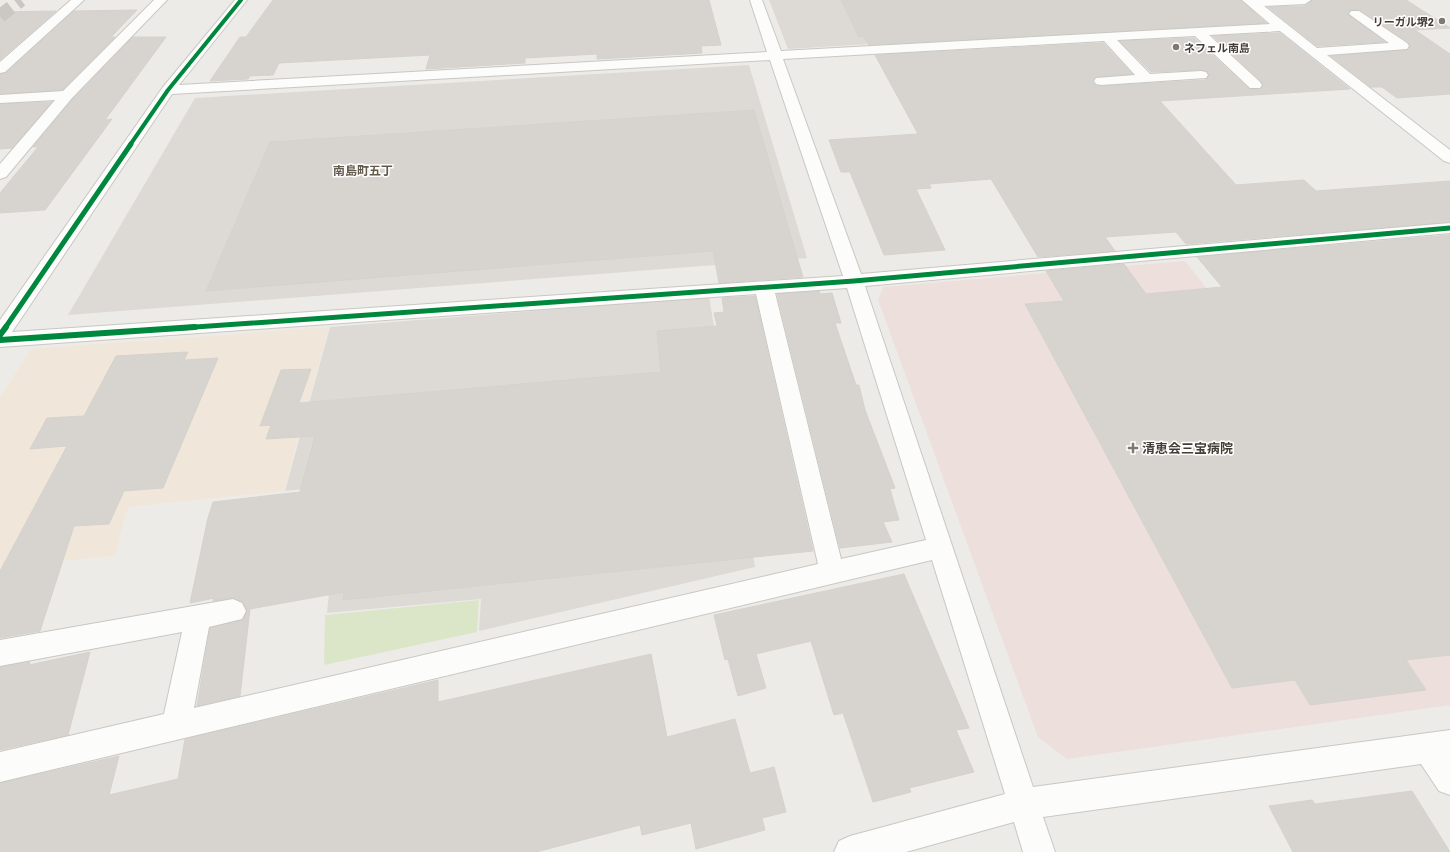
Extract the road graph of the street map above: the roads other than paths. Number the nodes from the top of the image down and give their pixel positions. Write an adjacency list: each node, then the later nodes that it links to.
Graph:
1 (78, 0): 13 (street)
2 (161, 0): 19 (street)
3 (241, 0): 18 (street)
4 (756, 0): 12 (street)
5 (1304, 0): 6 (street)
6 (1250, 1): 8 (street)
7 (1355, 14): 11 (street)
8 (1282, 27): 9 (street); 11 (street)
9 (1198, 32): 10 (street); 17 (street)
10 (1107, 37): 12 (street); 15 (street)
11 (1315, 52): 21 (street)
12 (775, 57): 18 (street); 24 (street)
13 (0, 70)
14 (1201, 75): 15 (street)
15 (1146, 78): 16 (street)
16 (1101, 81)
17 (1255, 85)
18 (168, 90): 26 (street)
19 (67, 94): 20 (street); 22 (street)
20 (0, 99)
21 (1450, 158)
22 (0, 174)
23 (1450, 228): 24 (street)
24 (854, 281): 25 (street); 28 (street)
25 (764, 287): 27 (street); 29 (street)
26 (0, 335)
27 (0, 340)
28 (940, 547): 29 (street); 37 (street)
29 (832, 572): 33 (street)
30 (233, 611): 31 (street)
31 (198, 618): 32 (street); 33 (street)
32 (0, 653)
33 (176, 726): 35 (street)
34 (1439, 746): 36 (street); 37 (street)
35 (0, 767)
36 (1450, 780)
37 (1023, 804): 38 (street); 39 (street)
38 (850, 852)
39 (1039, 852)

